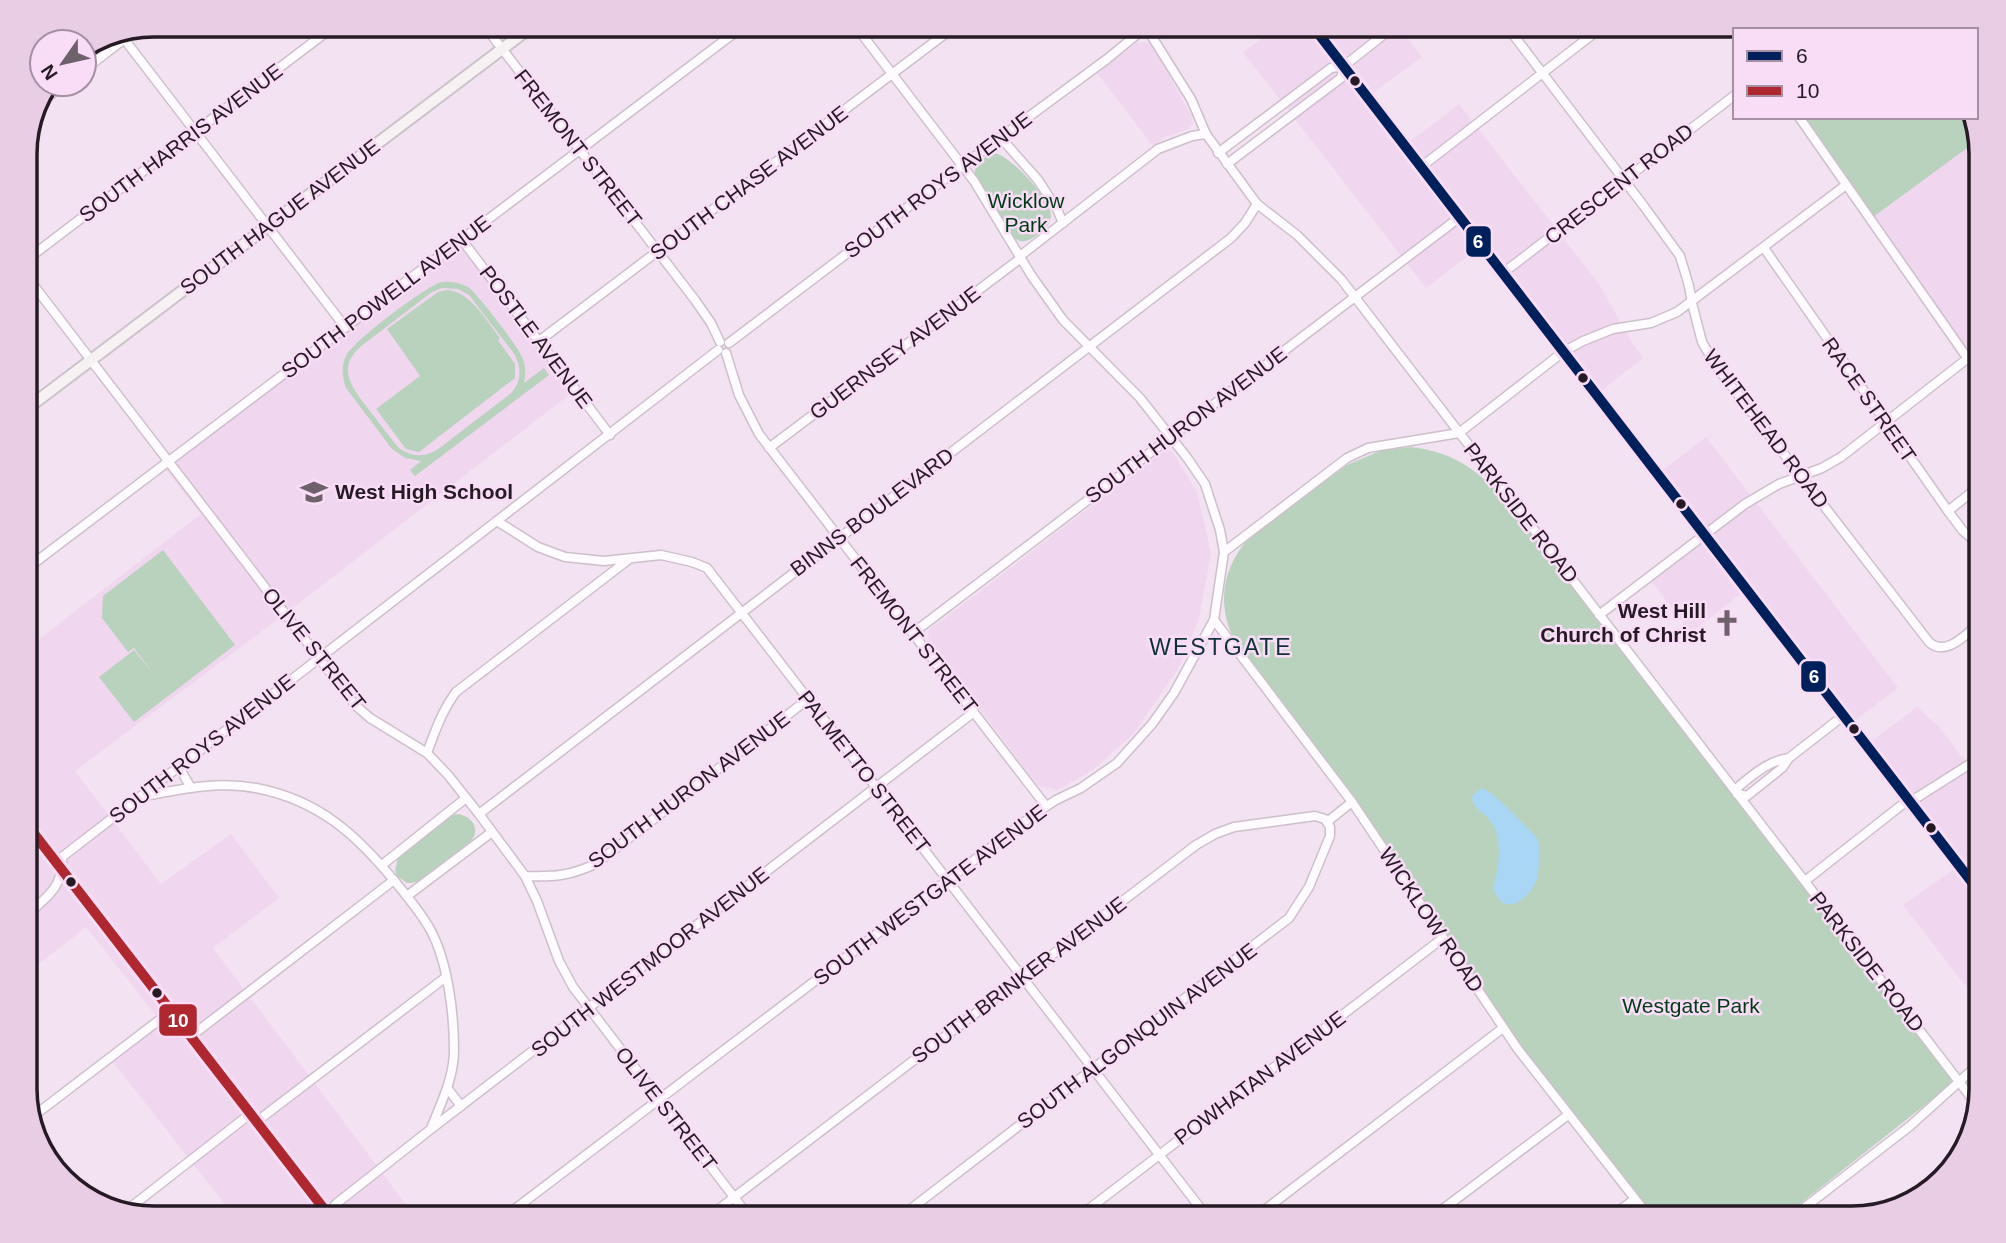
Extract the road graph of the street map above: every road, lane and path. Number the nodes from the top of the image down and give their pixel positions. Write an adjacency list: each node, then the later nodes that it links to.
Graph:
1 (320, 37): 22 (street, SOUTH HARRIS AVENUE)
2 (493, 37): 15 (street, FREMONT STREET)
3 (518, 37): 15 (main road, SOUTH HAGUE AVENUE)
4 (729, 37): 25 (street, SOUTH POWELL AVENUE)
5 (864, 37): 19 (street)
6 (941, 37): 19 (street, SOUTH CHASE AVENUE)
7 (1132, 37): 24 (street, SOUTH ROYS AVENUE)
8 (1152, 37): 23 (street, PARKSIDE ROAD)
9 (1321, 37): 17 (main road)
10 (1381, 37): 17 (street)
11 (1515, 37): 18 (street, WHITEHEAD ROAD)
12 (1589, 37): 18 (street)
13 (125, 41): 22 (street)
14 (119, 43): 16 (street)
15 (502, 49): 25 (street, FREMONT STREET); 35 (main road, SOUTH HAGUE AVENUE)
16 (98, 59)
17 (1344, 66): 26 (street); 27 (street); 29 (main road)
18 (1542, 73): 29 (street); 30 (street, WHITEHEAD ROAD)
19 (892, 74): 28 (street); 38 (street, SOUTH CHASE AVENUE)
20 (1733, 96): 30 (street, CRESCENT ROAD)
21 (1800, 119): 31 (street)
22 (195, 132): 35 (street); 39 (street, SOUTH HARRIS AVENUE)
23 (1206, 134): 26 (street, PARKSIDE ROAD); 34 (street, GUERNSEY AVENUE)
24 (1001, 138): 28 (street, SOUTH ROYS AVENUE); 34 (street)
25 (580, 150): 36 (street, SOUTH POWELL AVENUE); 38 (street, FREMONT STREET)
26 (1218, 153): 27 (street, PARKSIDE ROAD)
27 (1227, 164): 32 (street, PARKSIDE ROAD)
28 (962, 166): 40 (street); 47 (street, SOUTH ROYS AVENUE)
29 (1421, 166): 33 (main road)
30 (1624, 180): 41 (street, CRESCENT ROAD); 44 (street, WHITEHEAD ROAD)
31 (1846, 185): 37 (street); 50 (street)
32 (1257, 204): 43 (street, PARKSIDE ROAD); 48 (street, BINNS BOULEVARD)
33 (1460, 217): 41 (main road); 43 (street, SOUTH HURON AVENUE)
34 (1063, 223): 40 (street, GUERNSEY AVENUE)
35 (268, 226): 45 (street); 51 (main road, SOUTH HAGUE AVENUE)
36 (462, 240): 45 (street, SOUTH POWELL AVENUE); 46 (street, POSTLE AVENUE)
37 (1764, 248): 44 (street); 53 (street, RACE STREET)
38 (658, 251): 46 (street, SOUTH CHASE AVENUE); 47 (street, FREMONT STREET)
39 (37, 252)
40 (1021, 257): 48 (street); 57 (street, GUERNSEY AVENUE)
41 (1503, 273): 49 (main road)
42 (37, 290): 51 (street, OLIVE STREET)
43 (1354, 297): 54 (street, PARKSIDE ROAD); 56 (street, SOUTH HURON AVENUE)
44 (1692, 303): 49 (street); 59 (street, WHITEHEAD ROAD)
45 (345, 327): 58 (street, SOUTH POWELL AVENUE)
46 (539, 341): 55 (street, POSTLE AVENUE)
47 (723, 347): 55 (street, SOUTH ROYS AVENUE); 57 (street, FREMONT STREET)
48 (1088, 347): 56 (street); 65 (street, BINNS BOULEVARD)
49 (1563, 352): 54 (street); 63 (main road)
50 (1968, 359): 53 (street)
51 (90, 361): 52 (main road, SOUTH HAGUE AVENUE); 58 (street, OLIVE STREET)
52 (37, 401)
53 (1885, 423): 59 (street); 61 (street, RACE STREET)
54 (1459, 433): 66 (street); 70 (street, PARKSIDE ROAD)
55 (610, 435): 62 (street, SOUTH ROYS AVENUE)
56 (1171, 436): 66 (street); 73 (street, SOUTH HURON AVENUE)
57 (769, 448): 65 (street, FREMONT STREET)
58 (169, 462): 68 (street, SOUTH POWELL AVENUE); 74 (street, OLIVE STREET)
59 (1801, 476): 63 (street); 72 (street, WHITEHEAD ROAD)
60 (1969, 495): 61 (street)
61 (1948, 511): 64 (street, RACE STREET)
62 (497, 521): 67 (street, PALMETTO STREET); 74 (street, SOUTH ROYS AVENUE)
63 (1704, 535): 70 (street); 77 (main road)
64 (1969, 536)
65 (839, 537): 69 (street, BINNS BOULEVARD); 73 (street, FREMONT STREET)
66 (1224, 552): 71 (street, SOUTH WESTGATE AVENUE)
67 (630, 559): 69 (street, PALMETTO STREET); 78 (street)
68 (37, 561)
69 (741, 612): 75 (street, PALMETTO STREET); 90 (street, BINNS BOULEVARD)
70 (1599, 615): 84 (street, PARKSIDE ROAD)
71 (1214, 620): 88 (street, WICKLOW ROAD); 89 (street, SOUTH WESTGATE AVENUE)
72 (1969, 632)
73 (913, 633): 76 (street, FREMONT STREET)
74 (319, 659): 78 (street, OLIVE STREET); 81 (street, SOUTH ROYS AVENUE)
75 (808, 699): 82 (street, PALMETTO STREET); 96 (street, SOUTH HURON AVENUE)
76 (974, 712): 82 (street, SOUTH WESTMOOR AVENUE); 89 (street, FREMONT STREET)
77 (1843, 716): 79 (street); 87 (main road)
78 (427, 753): 86 (street, OLIVE STREET)
79 (1789, 758): 84 (street); 84 (street)
80 (1969, 765): 87 (street)
81 (179, 767): 83 (street); 85 (street, SOUTH ROYS AVENUE)
82 (876, 787): 99 (street, PALMETTO STREET); 106 (street, SOUTH WESTMOOR AVENUE)
83 (191, 788): 85 (street); 94 (street)
84 (1737, 794): 100 (street, PARKSIDE ROAD)
85 (142, 797): 95 (street, SOUTH ROYS AVENUE)
86 (466, 798): 90 (street, OLIVE STREET); 94 (street)
87 (1909, 801): 97 (main road); 100 (street)
88 (1352, 802): 91 (street); 103 (street, WICKLOW ROAD)
89 (1046, 806): 99 (street, SOUTH WESTGATE AVENUE)
90 (479, 814): 92 (street, OLIVE STREET)
91 (1327, 822): 105 (street, SOUTH BRINKER AVENUE); 110 (street, SOUTH ALGONQUIN AVENUE)
92 (492, 832): 96 (street, OLIVE STREET); 101 (street)
93 (37, 838): 95 (main road)
94 (382, 865): 98 (street)
95 (62, 871): 102 (street); 107 (main road)
96 (525, 876): 106 (street, OLIVE STREET)
97 (1969, 877)
98 (394, 880): 101 (street); 109 (street)
99 (947, 880): 105 (street, PALMETTO STREET); 115 (street, SOUTH WESTGATE AVENUE)
100 (1805, 881): 112 (street, PARKSIDE ROAD)
101 (407, 896): 104 (street)
102 (37, 905)
103 (1443, 938): 108 (street, WICKLOW ROAD); 121 (street, POWHATAN AVENUE)
104 (446, 977): 113 (street); 119 (street)
105 (1023, 978): 110 (street, PALMETTO STREET); 122 (street, SOUTH BRINKER AVENUE)
106 (588, 1009): 115 (street, OLIVE STREET); 116 (street, SOUTH WESTMOOR AVENUE)
107 (171, 1012): 109 (main road); 117 (street)
108 (1503, 1028): 118 (street, WICKLOW ROAD); 133 (street)
109 (190, 1037): 119 (main road)
110 (1094, 1070): 121 (street, PALMETTO STREET); 130 (street, SOUTH ALGONQUIN AVENUE)
111 (1969, 1074): 112 (street)
112 (1960, 1082): 114 (street, PARKSIDE ROAD); 137 (street)
113 (448, 1089): 116 (street); 120 (street)
114 (1969, 1094)
115 (659, 1100): 122 (street, OLIVE STREET); 127 (street, SOUTH WESTGATE AVENUE)
116 (461, 1106): 120 (street, SOUTH WESTMOOR AVENUE)
117 (39, 1112)
118 (1568, 1115): 123 (street, WICKLOW ROAD); 134 (street)
119 (253, 1118): 124 (street); 125 (main road)
120 (431, 1129): 126 (street, SOUTH WESTMOOR AVENUE)
121 (1160, 1155): 131 (street, POWHATAN AVENUE); 132 (street, PALMETTO STREET)
122 (735, 1198): 128 (street, SOUTH BRINKER AVENUE); 129 (street, OLIVE STREET)
123 (1635, 1199): 135 (street); 136 (street, WICKLOW ROAD)
124 (135, 1204)
125 (319, 1206)
126 (335, 1206)
127 (520, 1206)
128 (724, 1206)
129 (741, 1206)
130 (916, 1206)
131 (1094, 1206)
132 (1198, 1206)
133 (1271, 1206)
134 (1448, 1206)
135 (1626, 1206)
136 (1640, 1206)
137 (1807, 1206)

